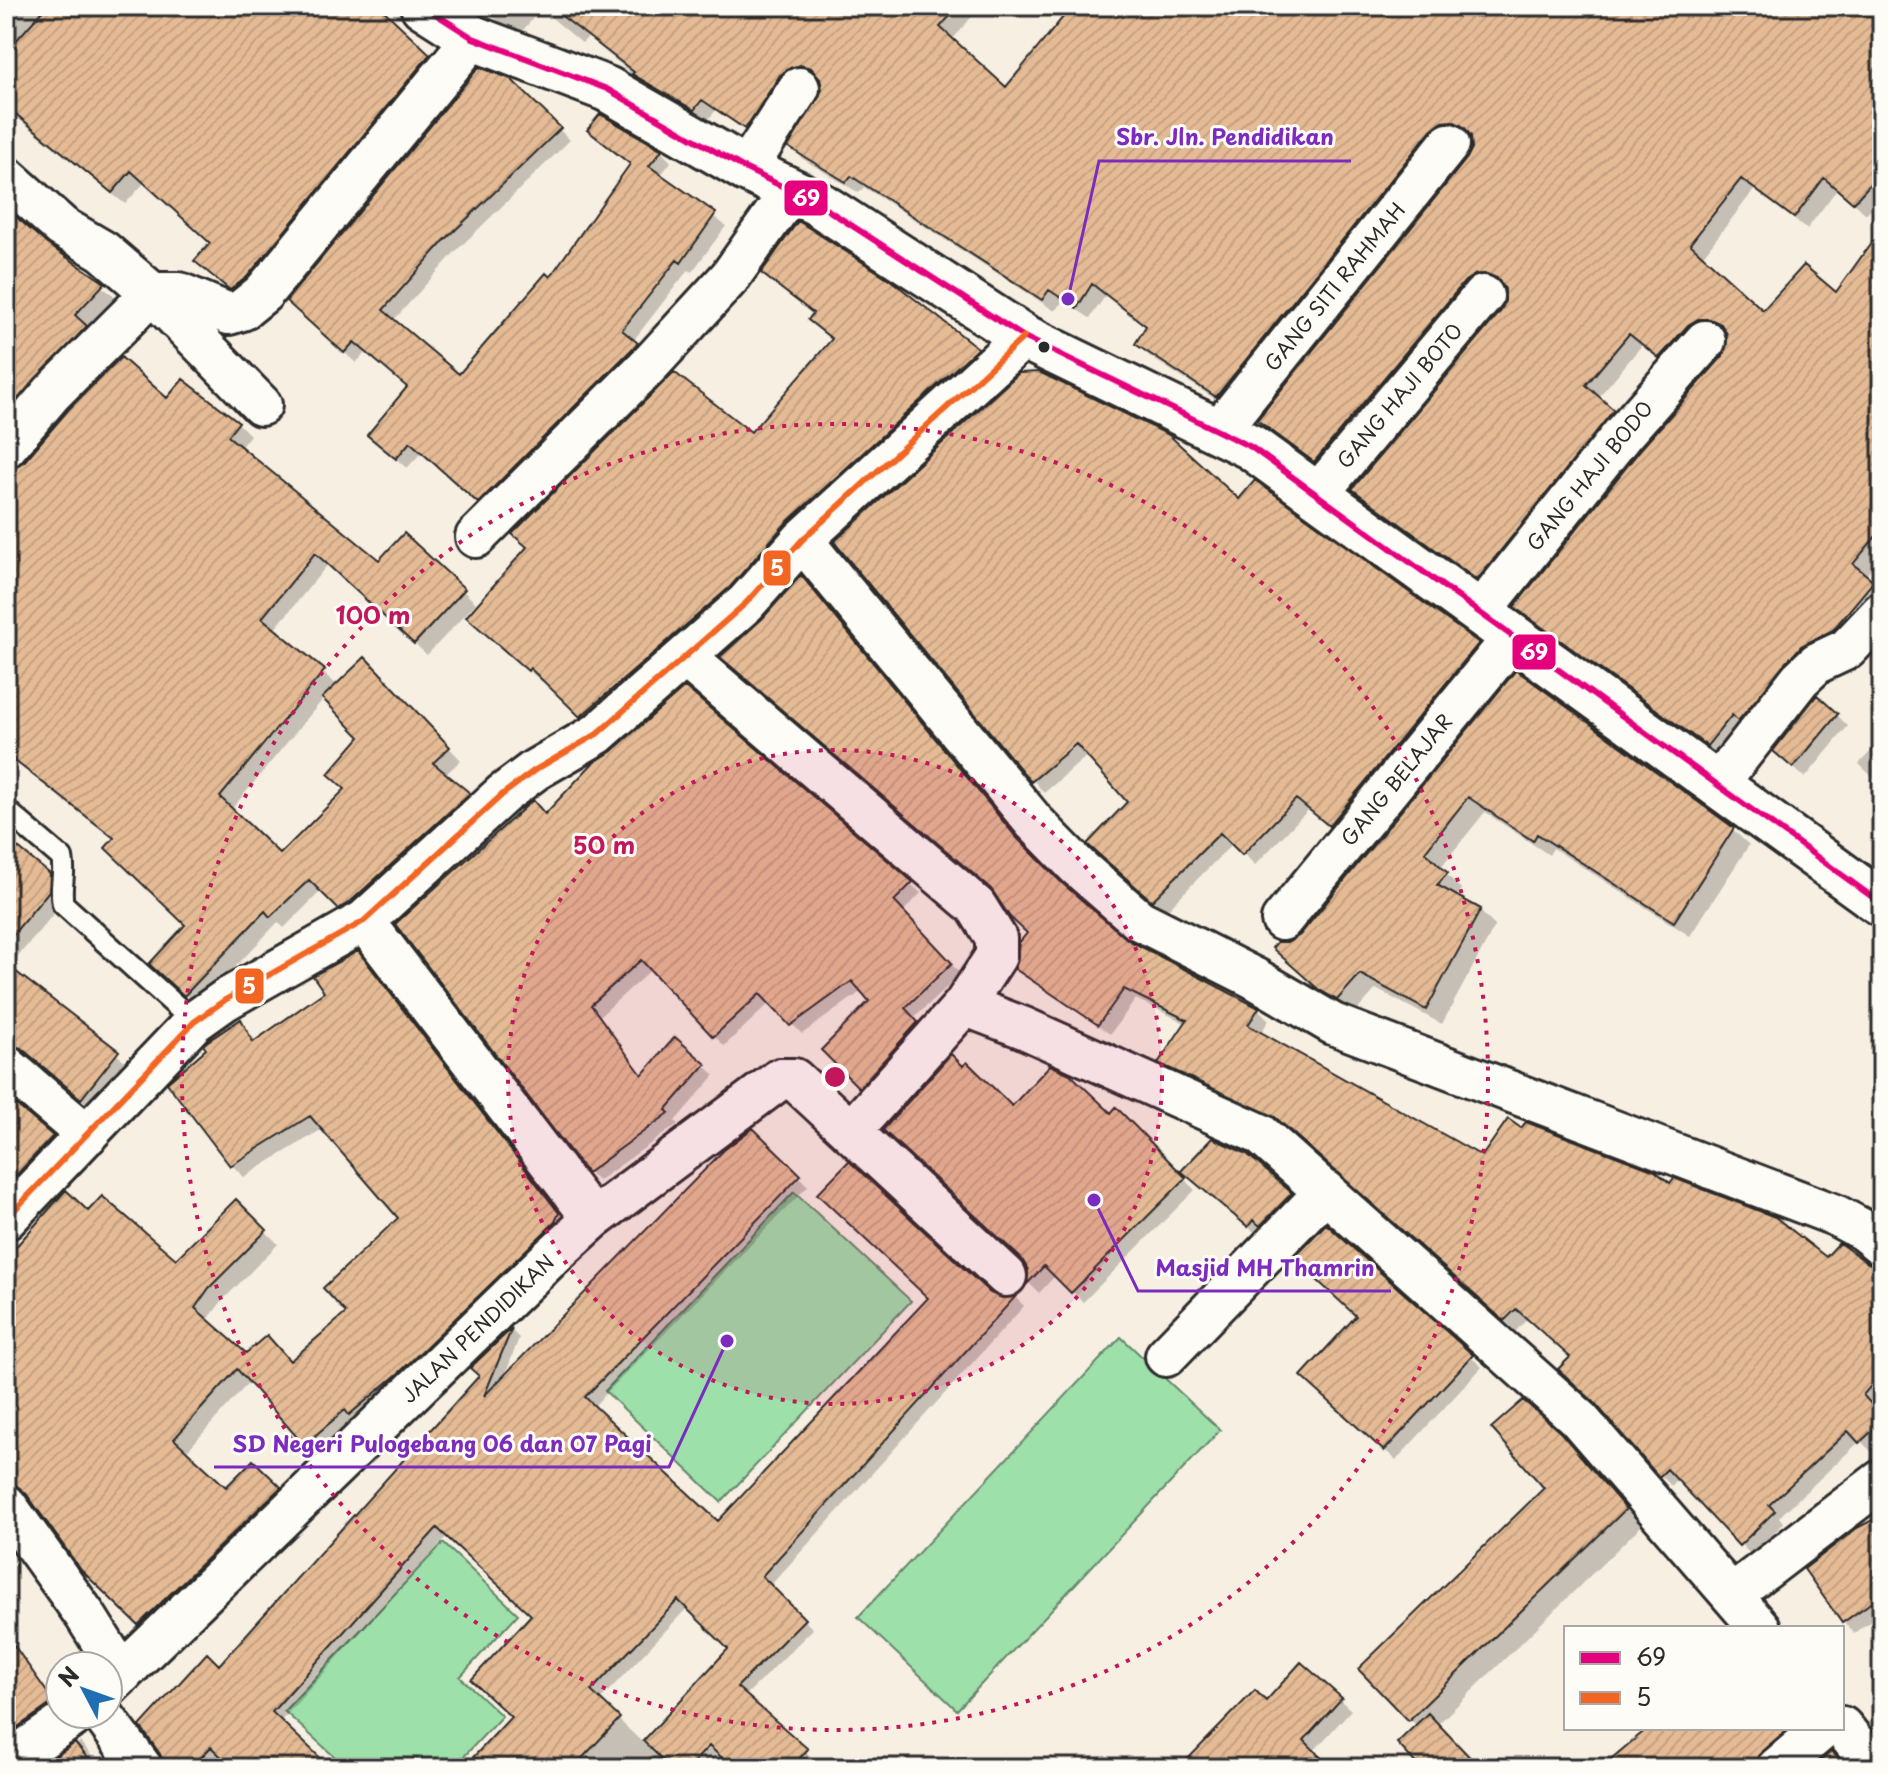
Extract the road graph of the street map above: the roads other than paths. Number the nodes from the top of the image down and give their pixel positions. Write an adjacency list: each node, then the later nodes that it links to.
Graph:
1 (423, 6): 2 (street)
2 (473, 38): 5 (street); 8 (street)
3 (799, 88): 5 (street)
4 (1449, 144): 13 (street, GANG SITI RAHMAH)
5 (746, 169): 7 (street)
6 (6, 177): 8 (street)
7 (791, 191): 10 (street); 16 (street)
8 (152, 293): 12 (street); 14 (street)
9 (1483, 296): 15 (street, GANG HAJI BOTO)
10 (1024, 337): 13 (street); 17 (street)
11 (1705, 341): 19 (street, GANG HAJI BODO)
12 (261, 405)
13 (1220, 429): 15 (street)
14 (6, 447)
15 (1316, 496): 19 (street)
16 (476, 537)
17 (802, 540): 20 (street); 34 (street)
18 (1882, 612): 21 (street)
19 (1496, 627): 21 (street); 24 (street, GANG BELAJAR)
20 (685, 657): 25 (street); 26 (street)
21 (1716, 786): 23 (street)
22 (6, 810): 27 (lane)
23 (1882, 904)
24 (1282, 920)
25 (364, 921): 27 (street); 33 (street)
26 (964, 1005): 29 (street); 31 (street)
27 (194, 1022): 30 (street)
28 (6, 1066): 30 (street)
29 (851, 1131): 33 (street, JALAN PENDIDIKAN); 35 (street, JALAN PENDIDIKAN)
30 (87, 1135): 32 (street)
31 (1326, 1191): 36 (street); 39 (street)
32 (6, 1219)
33 (593, 1219): 42 (street, JALAN PENDIDIKAN)
34 (1882, 1245)
35 (1006, 1276)
36 (1166, 1356)
37 (1882, 1480): 39 (street)
38 (6, 1505): 41 (street, JALAN PENDIDIKAN)
39 (1733, 1594): 40 (street)
40 (1758, 1626)
41 (96, 1650)
42 (124, 1672)
43 (1844, 1729): 50 (street)
44 (54, 1730): 47 (street)
45 (114, 1730): 48 (street)
46 (1822, 1730): 49 (street)
47 (6, 1763)
48 (142, 1768)
49 (1777, 1768)
50 (1875, 1768)

